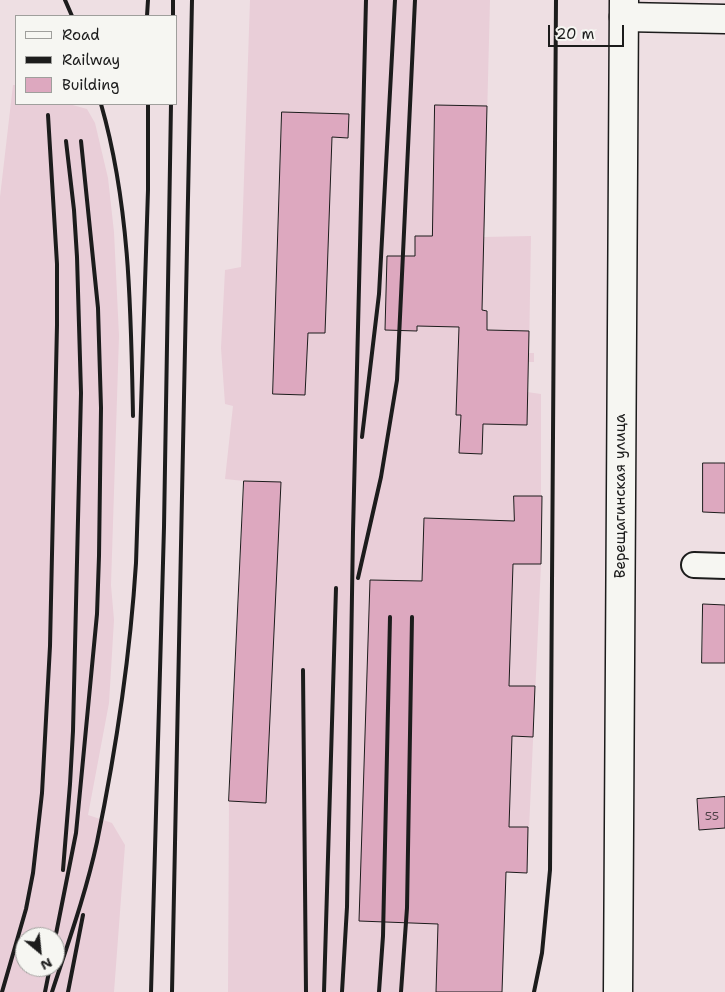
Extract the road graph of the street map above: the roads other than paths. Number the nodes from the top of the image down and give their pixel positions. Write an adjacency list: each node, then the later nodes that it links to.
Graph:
1 (624, 8): 2 (main road); 5 (main road, Верещагинская улица)
2 (725, 19)
3 (694, 565): 4 (street)
4 (725, 566)
5 (618, 992)

